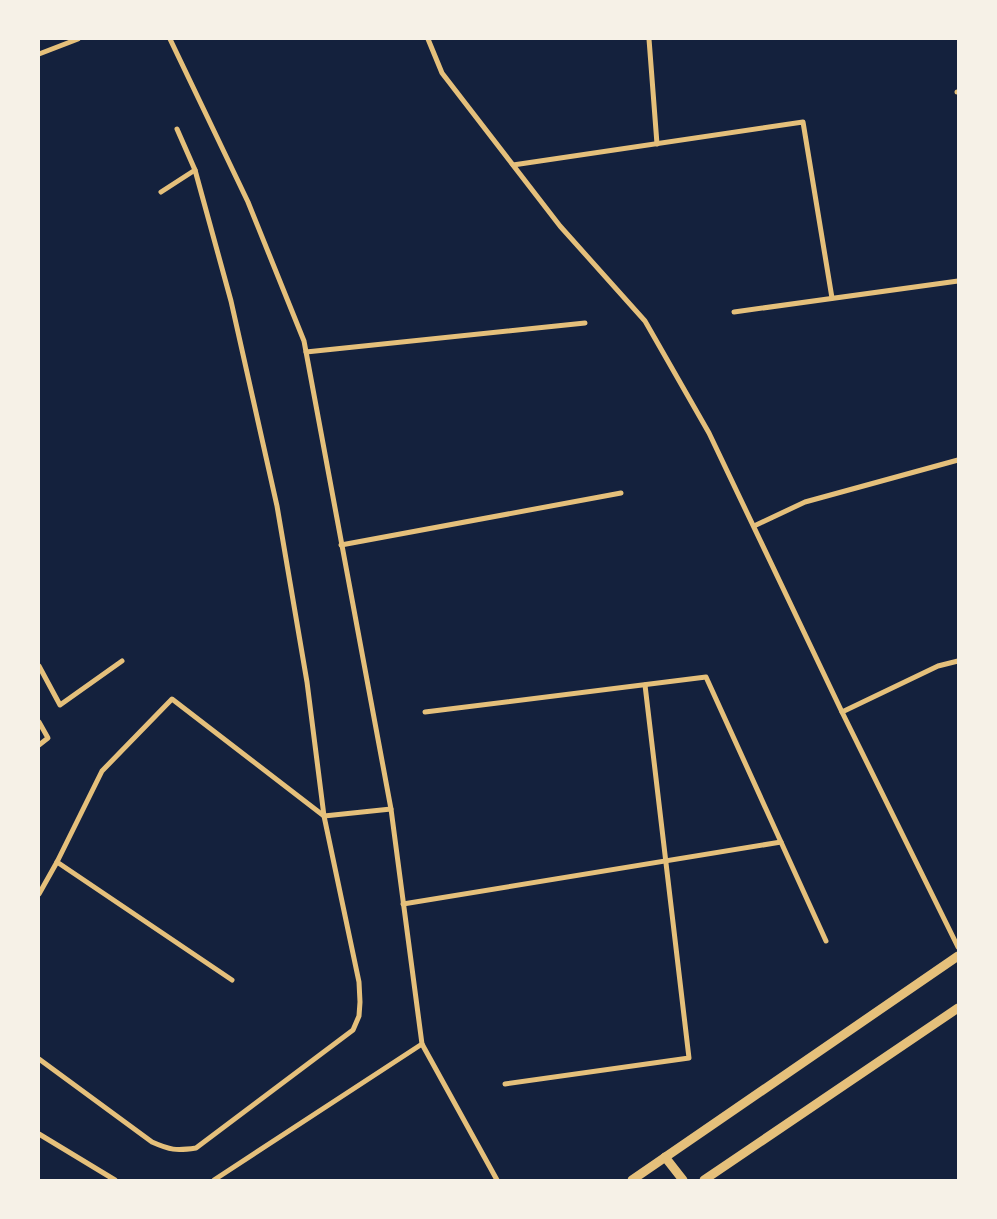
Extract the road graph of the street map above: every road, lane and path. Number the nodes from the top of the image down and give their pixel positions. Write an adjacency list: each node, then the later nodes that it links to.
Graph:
1 (78, 39): 5 (street)
2 (170, 39): 15 (street)
3 (428, 39): 8 (street)
4 (649, 39): 7 (street)
5 (39, 54)
6 (177, 128): 9 (street)
7 (657, 144): 8 (street); 12 (street)
8 (513, 166): 18 (street)
9 (195, 170): 10 (street); 30 (street)
10 (161, 192)
11 (958, 281): 12 (street)
12 (832, 298): 13 (street)
13 (734, 312)
14 (585, 323): 15 (street)
15 (306, 352): 19 (street)
16 (958, 460): 18 (street)
17 (621, 493): 19 (street)
18 (754, 526): 26 (street)
19 (341, 545): 29 (street)
20 (122, 661): 23 (street)
21 (958, 661): 26 (street)
22 (39, 666): 23 (street)
23 (40, 674)
24 (645, 685): 25 (street); 31 (street); 32 (street)
25 (425, 712)
26 (842, 712): 37 (street)
27 (39, 722): 28 (street)
28 (39, 745)
29 (391, 809): 30 (street); 35 (street)
30 (324, 816): 33 (street); 42 (street)
31 (781, 842): 32 (street); 36 (street)
32 (666, 860): 35 (street); 43 (street)
33 (57, 862): 34 (street); 39 (street)
34 (39, 894)
35 (403, 904): 41 (street)
36 (826, 941)
37 (958, 947)
38 (958, 956): 45 (street)
39 (232, 980)
40 (958, 1008): 51 (street)
41 (422, 1044): 47 (street); 48 (street)
42 (39, 1058)
43 (505, 1084)
44 (39, 1134): 46 (street)
45 (665, 1157): 49 (street); 50 (street)
46 (114, 1180)
47 (214, 1180)
48 (497, 1180)
49 (632, 1180)
50 (683, 1180)
51 (704, 1180)

